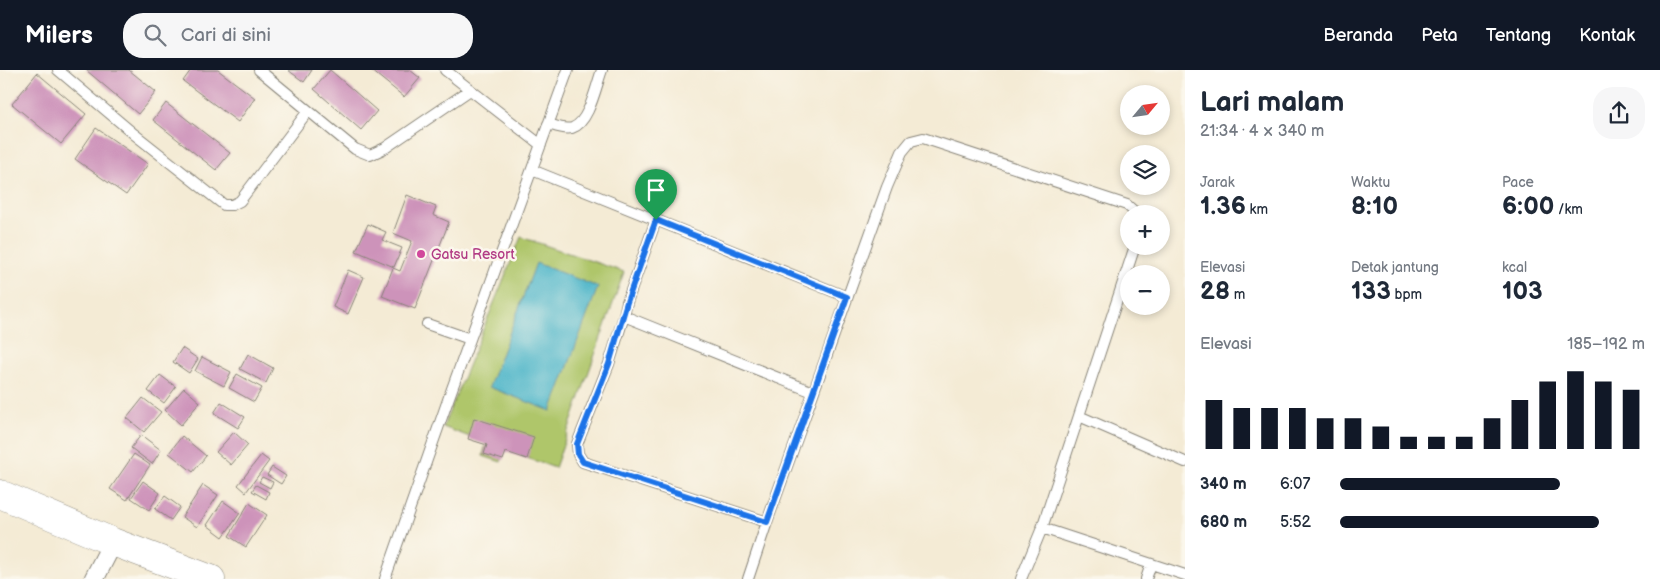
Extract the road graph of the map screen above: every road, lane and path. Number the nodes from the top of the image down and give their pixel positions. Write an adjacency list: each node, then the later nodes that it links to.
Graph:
1 (58, 70): 7 (lane)
2 (259, 70): 7 (lane)
3 (445, 70): 6 (lane)
4 (568, 70): 8 (lane)
5 (602, 70): 8 (lane)
6 (470, 90): 7 (lane); 9 (lane)
7 (308, 111)
8 (548, 124): 9 (lane)
9 (541, 145): 10 (lane)
10 (532, 170): 12 (lane); 17 (lane)
11 (1127, 205): 14 (lane)
12 (656, 220): 14 (lane); 15 (lane)
13 (1132, 255): 19 (lane)
14 (847, 297): 18 (lane)
15 (624, 316): 18 (lane); 22 (lane)
16 (427, 324): 17 (lane)
17 (470, 339): 29 (lane)
18 (813, 392): 22 (lane)
19 (1079, 416): 20 (lane); 23 (lane)
20 (1185, 462)
21 (0, 494): 24 (main road)
22 (767, 522): 30 (lane)
23 (1042, 528): 25 (lane); 31 (lane)
24 (114, 542): 27 (street); 28 (main road)
25 (1151, 564): 26 (lane); 32 (lane)
26 (1185, 575)
27 (94, 579)
28 (211, 579)
29 (384, 579)
30 (748, 579)
31 (1021, 579)
32 (1146, 579)

